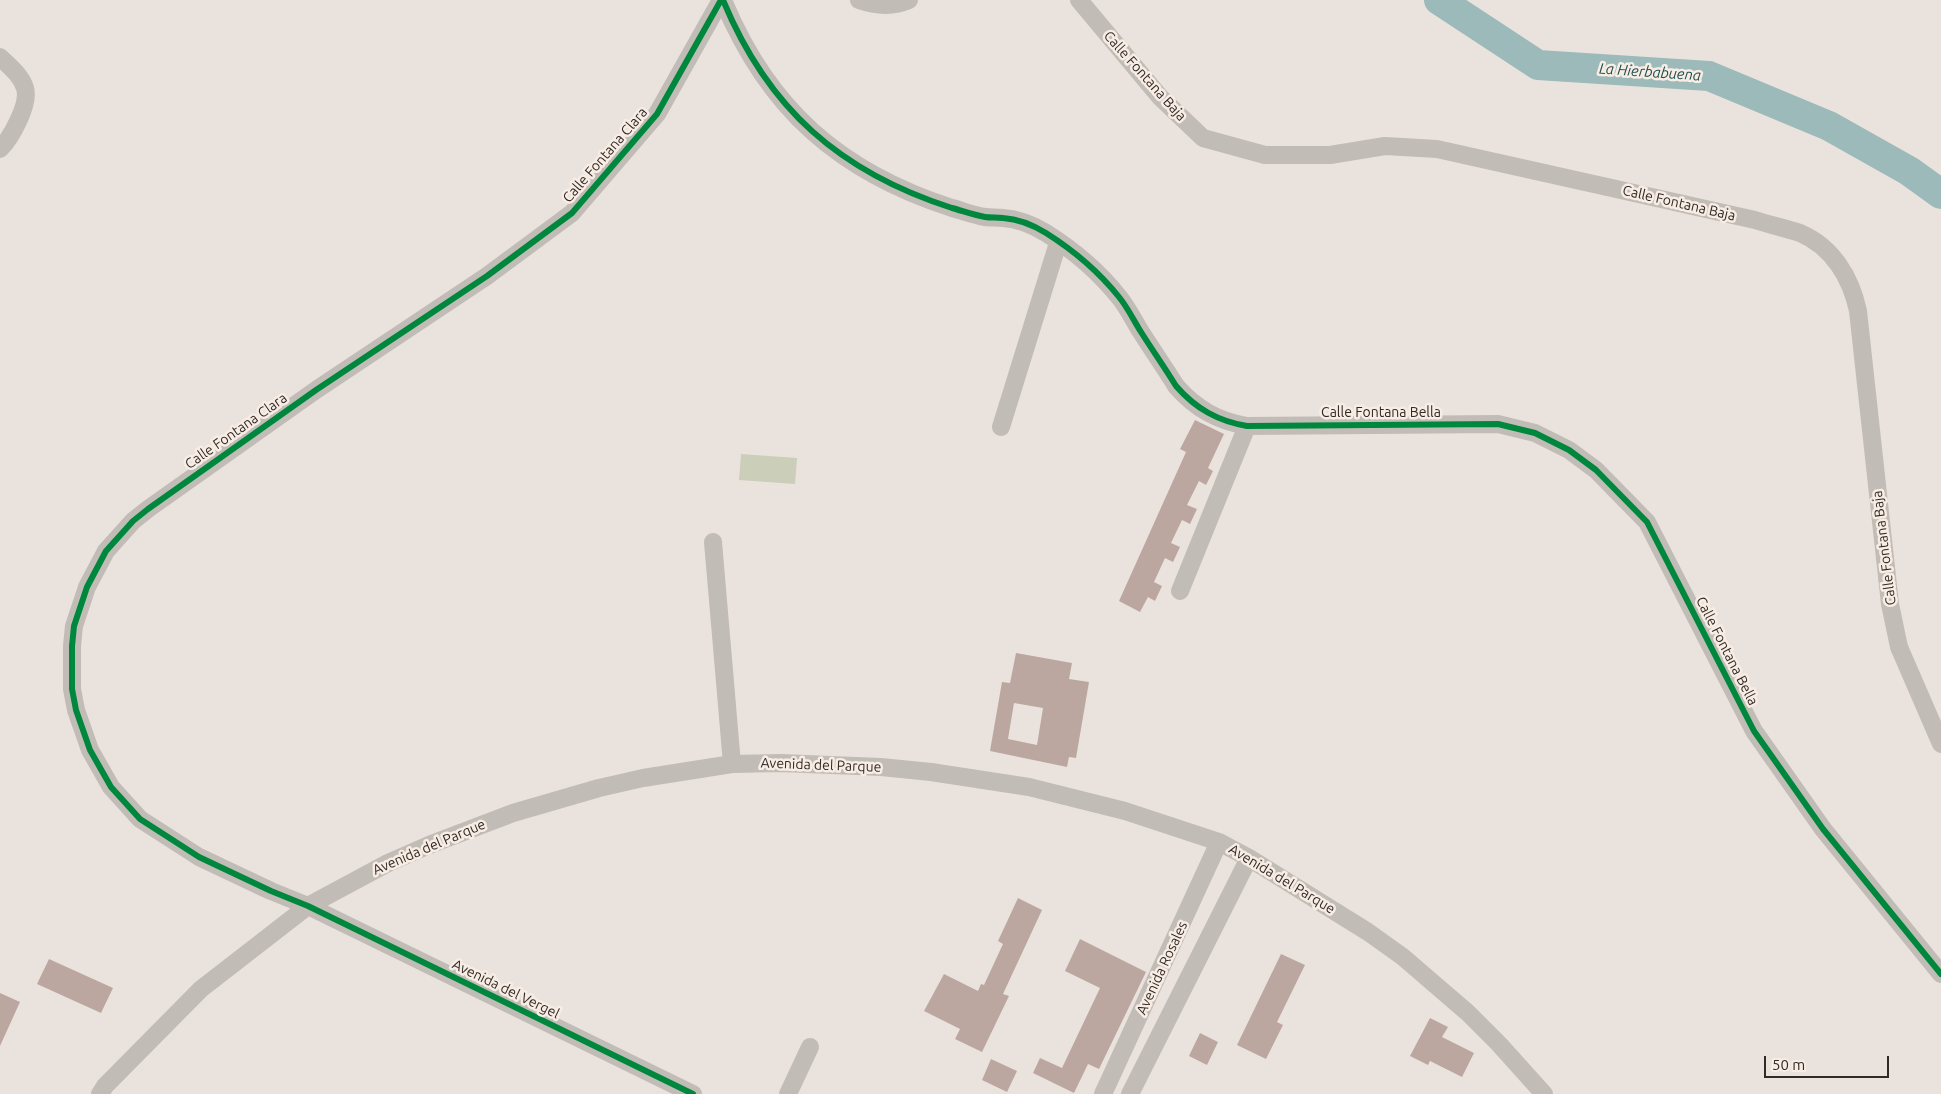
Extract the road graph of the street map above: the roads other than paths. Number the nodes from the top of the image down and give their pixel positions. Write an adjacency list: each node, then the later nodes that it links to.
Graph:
1 (722, 0): 7 (street, Calle Fontana Bella); 16 (street, Calle Fontana Clara)
2 (859, 0): 3 (street)
3 (909, 0)
4 (1079, 0): 12 (street, Calle Fontana Baja)
5 (0, 57): 6 (street)
6 (0, 150)
7 (1058, 242): 8 (street, Calle Fontana Bella); 9 (street)
8 (1247, 426): 11 (street); 17 (street, Calle Fontana Bella)
9 (1001, 427)
10 (713, 542): 13 (street)
11 (1180, 591)
12 (1941, 744)
13 (732, 764): 14 (street, Avenida del Parque); 16 (street, Avenida del Parque)
14 (1220, 842): 15 (street, Avenida del Parque); 19 (street, Avenida Rosales)
15 (1249, 858): 20 (street, Avenida Rosales); 26 (street, Avenida del Parque)
16 (308, 906): 21 (street, Avenida del Parque); 22 (street, Avenida del Vergel)
17 (1941, 974)
18 (810, 1046): 23 (street)
19 (1125, 1048): 20 (street); 24 (street, Avenida Rosales)
20 (1147, 1058): 25 (street, Avenida Rosales)
21 (100, 1094)
22 (693, 1094)
23 (788, 1094)
24 (1103, 1094)
25 (1130, 1094)
26 (1544, 1094)

